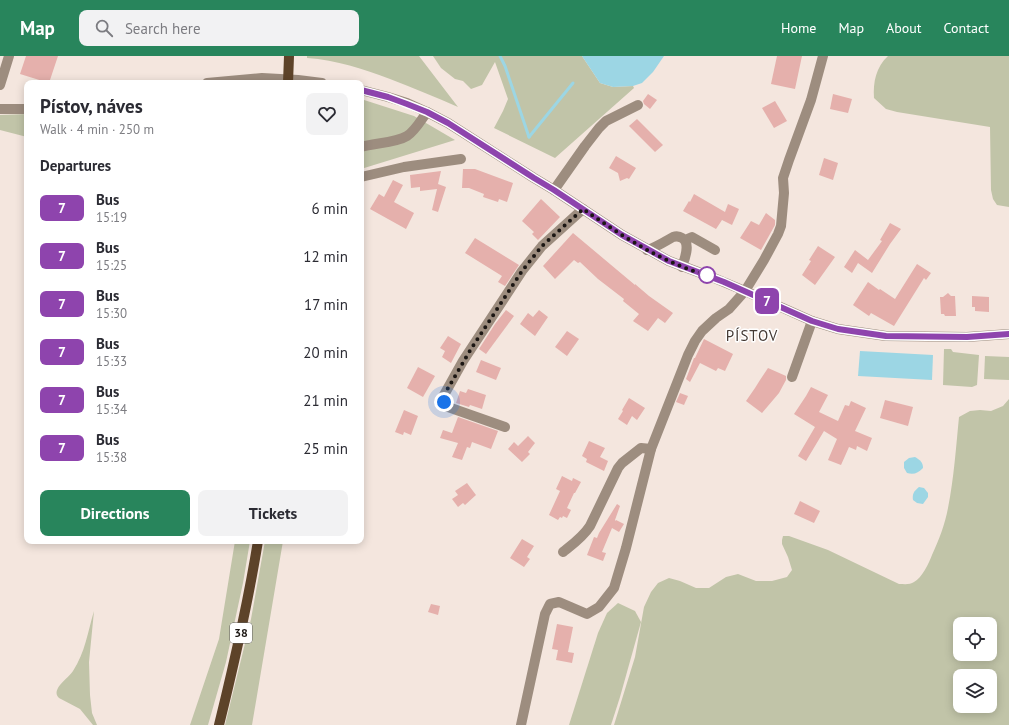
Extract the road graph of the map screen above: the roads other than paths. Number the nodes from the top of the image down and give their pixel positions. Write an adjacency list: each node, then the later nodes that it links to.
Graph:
1 (9, 56): 4 (street)
2 (288, 56): 6 (main road, bridge)
3 (823, 56): 22 (street)
4 (1, 78)
5 (240, 80): 7 (street)
6 (288, 80)
7 (298, 80)
8 (364, 91): 12 (street)
9 (638, 105): 16 (street)
10 (0, 109): 11 (street)
11 (24, 109)
12 (427, 112): 13 (street); 16 (street)
13 (364, 146)
14 (461, 159): 15 (street)
15 (364, 176)
16 (554, 190): 17 (street)
17 (583, 209): 19 (street); 26 (street)
18 (685, 240): 19 (street); 20 (street); 21 (street)
19 (647, 250): 21 (street)
20 (715, 250)
21 (682, 267): 22 (street)
22 (745, 291): 23 (street); 27 (street)
23 (812, 321): 24 (street); 25 (street)
24 (1009, 334)
25 (792, 377)
26 (505, 427)
27 (651, 449): 29 (street); 31 (street)
28 (258, 544): 30 (main road, 38)
29 (563, 552)
30 (219, 725)
31 (520, 725)

